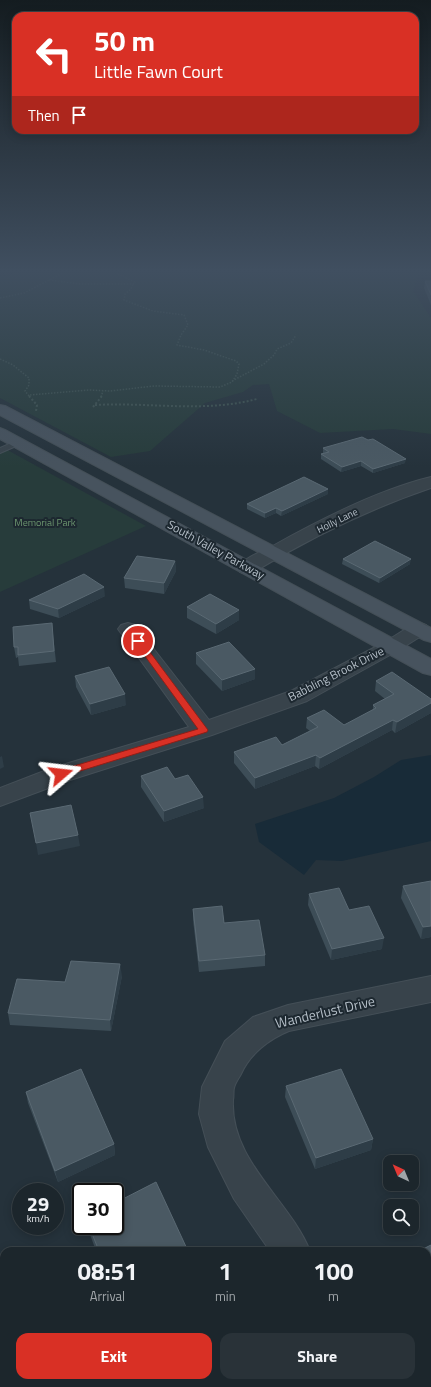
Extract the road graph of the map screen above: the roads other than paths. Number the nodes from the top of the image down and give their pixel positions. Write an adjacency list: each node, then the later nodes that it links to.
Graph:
1 (0, 409): 3 (main road, South Valley Parkway)
2 (0, 433): 4 (main road, South Valley Parkway)
3 (45, 433): 4 (main road); 8 (main road, South Valley Parkway)
4 (19, 443): 5 (lane); 6 (lane); 9 (main road, South Valley Parkway)
5 (0, 445)
6 (0, 451)
7 (431, 482): 8 (street, Holly Lane)
8 (273, 552): 9 (street, Holly Lane); 11 (main road, South Valley Parkway)
9 (247, 568): 12 (main road, South Valley Parkway)
10 (128, 629): 14 (street)
11 (425, 632): 12 (street, Babbling Brook Drive)
12 (392, 646): 13 (main road, South Valley Parkway); 14 (street, Babbling Brook Drive)
13 (431, 668)
14 (204, 730): 15 (street, Babbling Brook Drive)
15 (0, 797)
16 (431, 989): 17 (street, Wanderlust Drive)
17 (289, 1247)

